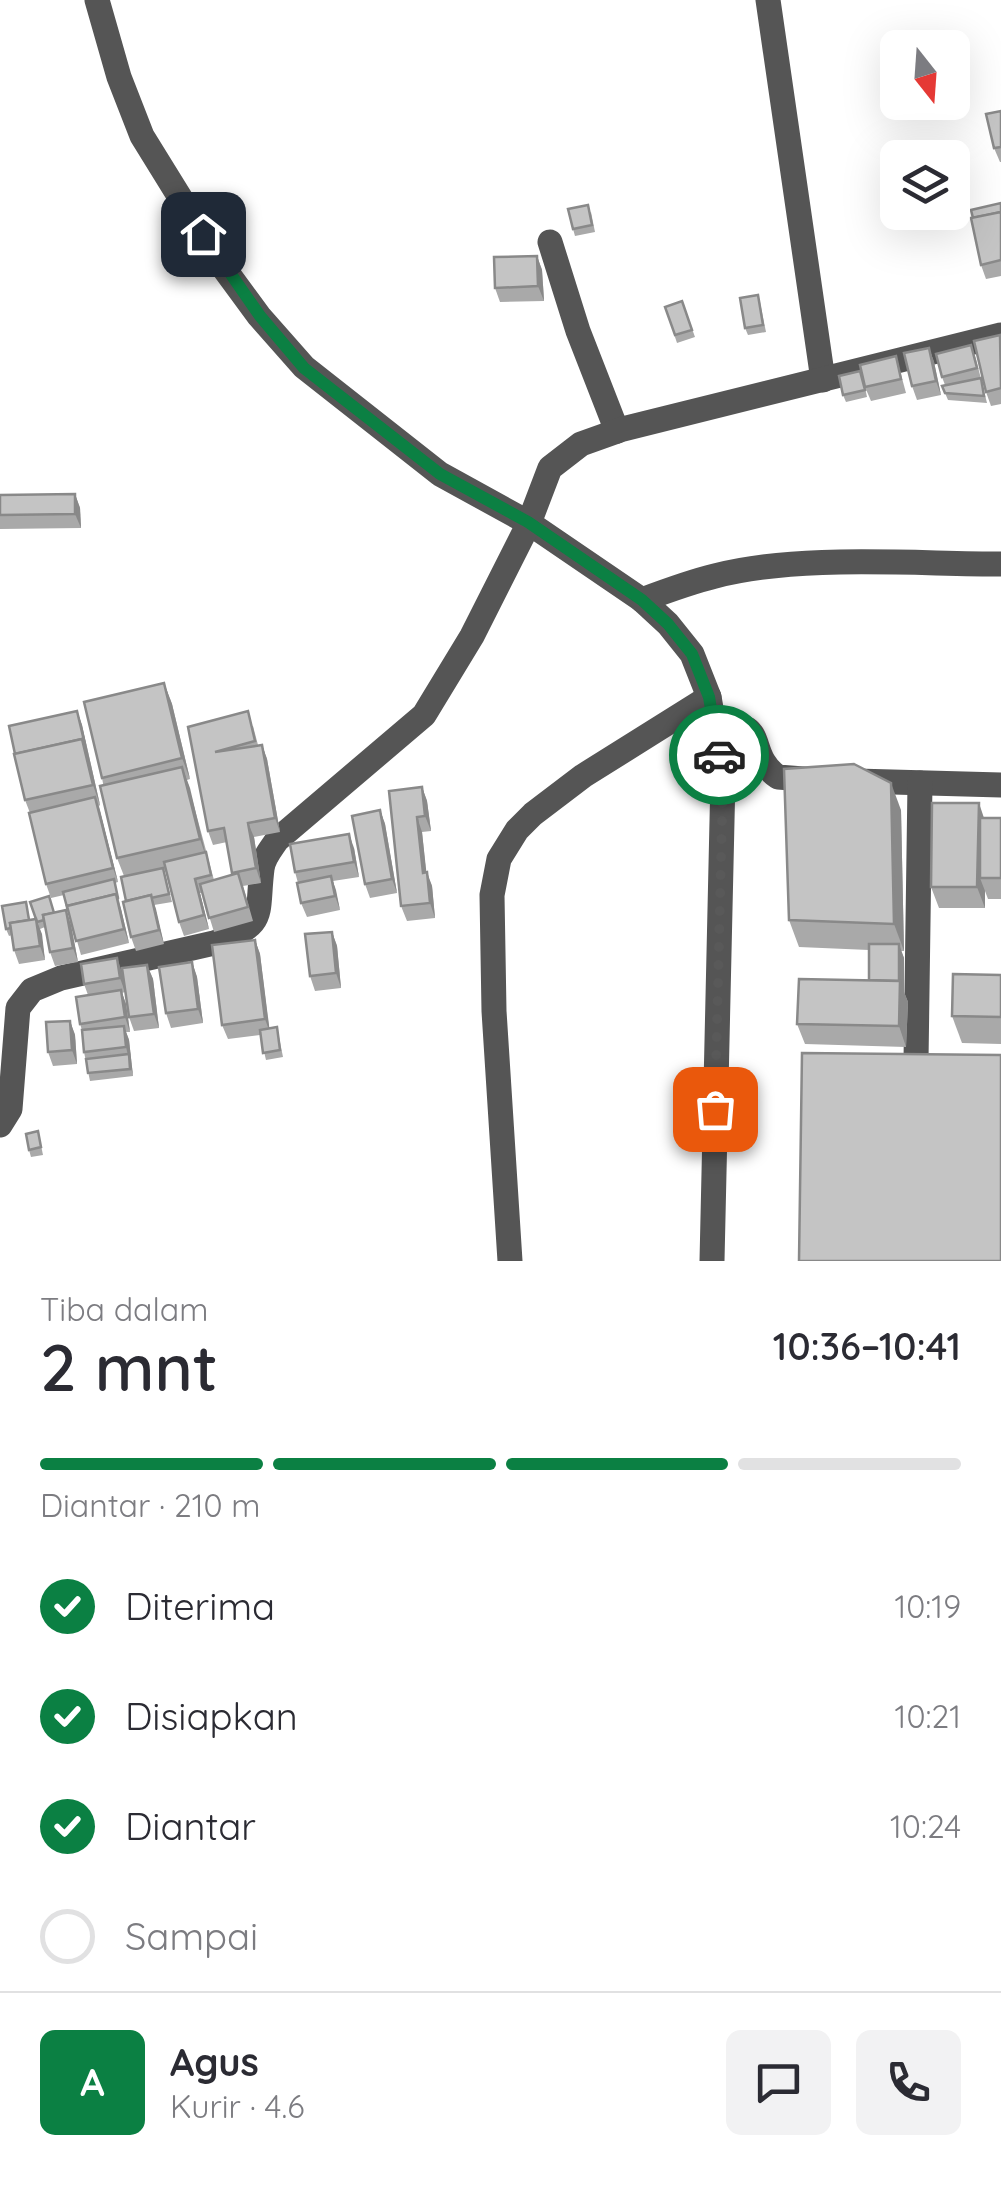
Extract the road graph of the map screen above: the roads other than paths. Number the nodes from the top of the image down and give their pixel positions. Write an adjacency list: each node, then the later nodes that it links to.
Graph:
1 (97, 0): 7 (street)
2 (768, 0): 5 (street)
3 (550, 242): 6 (street)
4 (1001, 334): 5 (street)
5 (823, 380): 6 (street)
6 (617, 431): 7 (street)
7 (528, 522): 9 (street); 15 (street)
8 (1001, 564): 9 (street)
9 (642, 600): 10 (street)
10 (709, 697): 11 (street); 16 (street)
11 (714, 726): 12 (street); 17 (street)
12 (920, 783): 13 (street); 14 (street)
13 (1001, 786)
14 (916, 1060)
15 (0, 1125)
16 (510, 1261)
17 (712, 1261)

